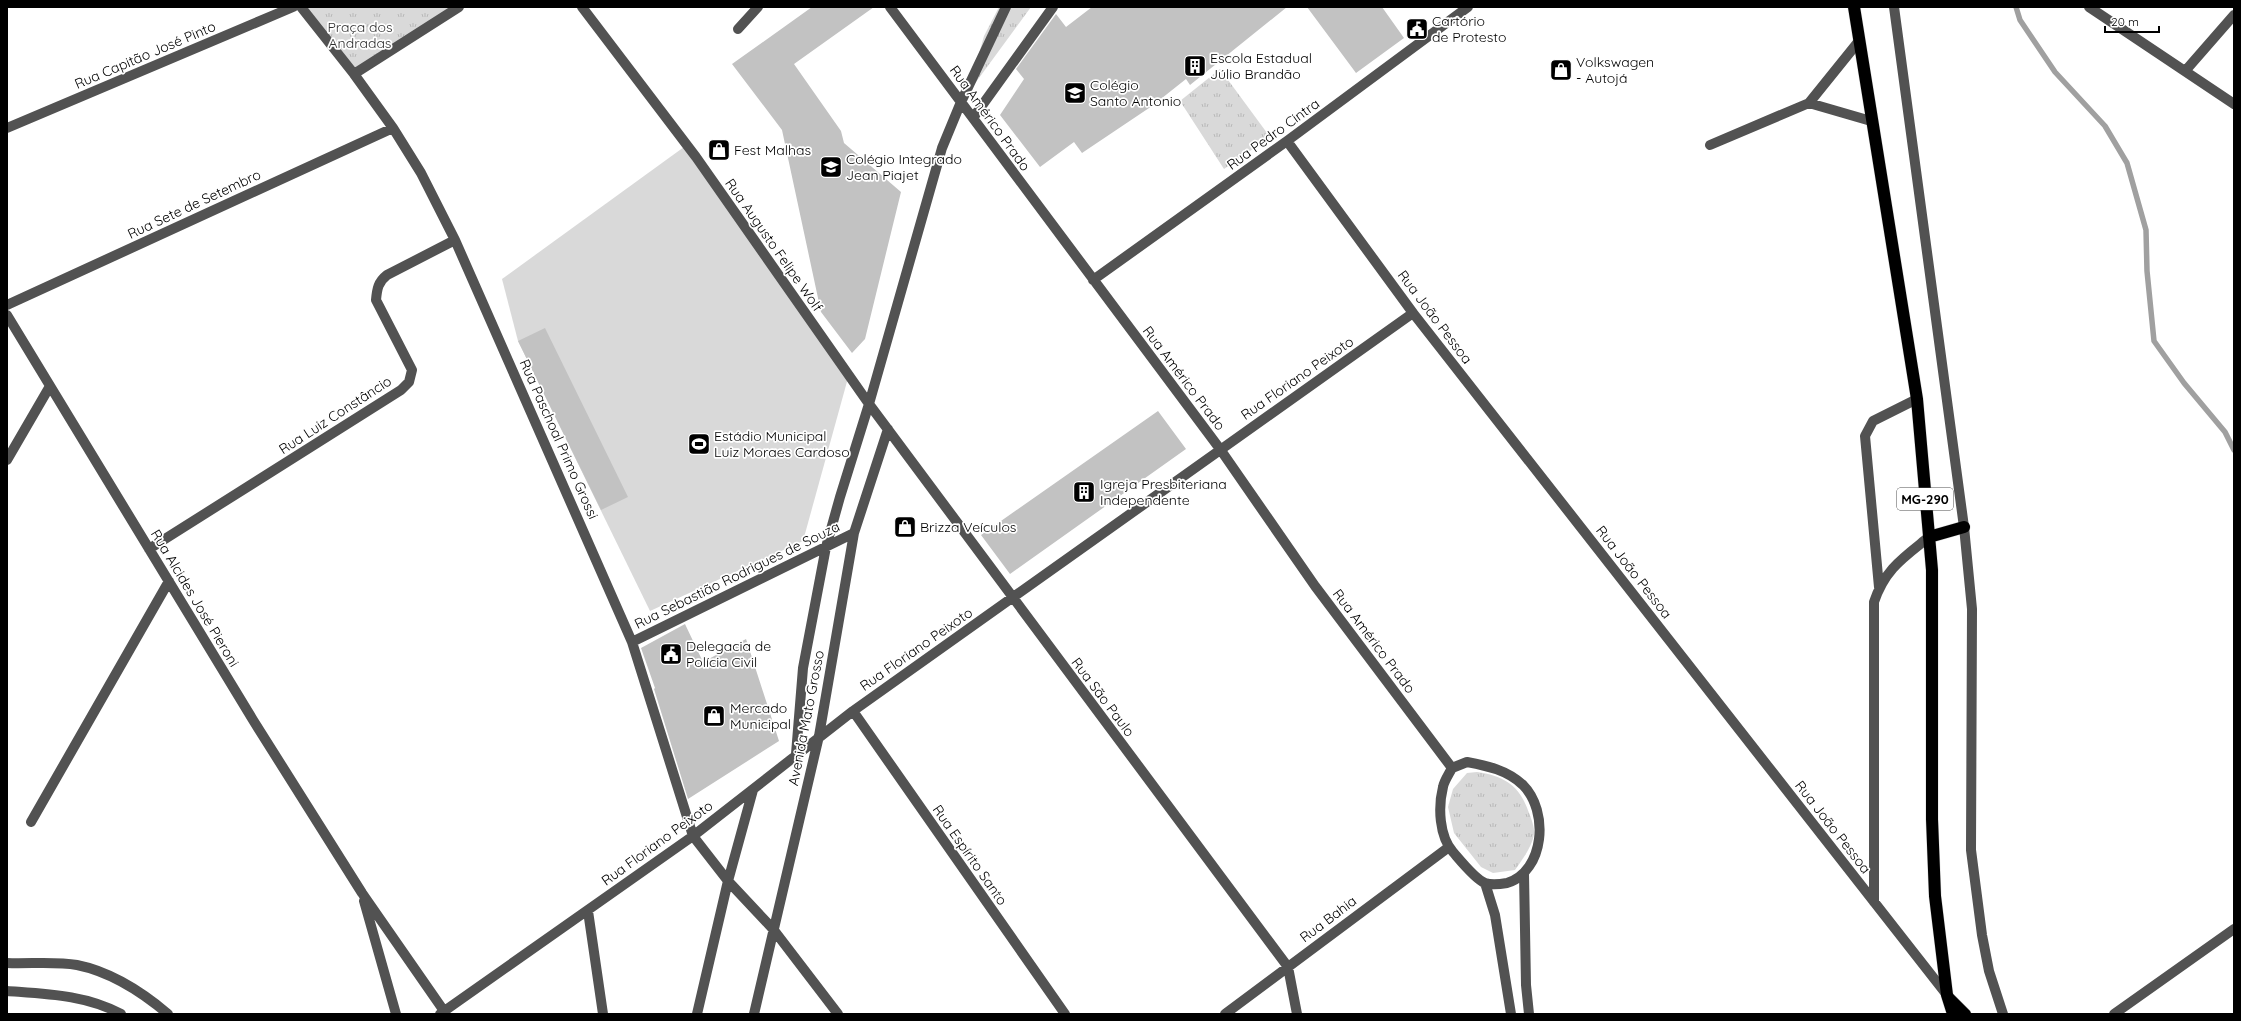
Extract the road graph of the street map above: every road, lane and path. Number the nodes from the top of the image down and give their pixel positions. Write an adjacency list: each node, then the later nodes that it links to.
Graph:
1 (293, 7): 23 (street, Rua Capitão José Pinto)
2 (301, 7): 17 (street)
3 (458, 7): 17 (street)
4 (582, 7): 34 (street, Rua Augusto Felipe Wolf)
5 (758, 7): 14 (street)
6 (890, 7): 18 (street, Rua Américo Prado)
7 (1006, 7): 18 (street, Avenida Mato Grosso)
8 (1053, 7): 21 (street)
9 (1468, 7): 25 (street, Rua Pedro Cintra)
10 (1854, 7): 15 (highway, MG-290)
11 (1894, 7): 38 (street)
12 (2089, 7): 16 (street)
13 (2234, 15): 16 (street)
14 (738, 28)
15 (1859, 41): 19 (street); 22 (highway, MG-290)
16 (2186, 70): 20 (street)
17 (354, 74): 24 (street, Rua Paschoal Primo Grossi)
18 (961, 102): 21 (street, Rua Américo Prado); 34 (street, Avenida Mato Grosso)
19 (1810, 103): 22 (street); 26 (street)
20 (2234, 104)
21 (973, 118): 28 (street, Rua Américo Prado)
22 (1871, 121): 33 (highway, MG-290)
23 (7, 128)
24 (393, 128): 27 (street, Rua Paschoal Primo Grossi); 29 (street, Rua Sete de Setembro)
25 (1287, 141): 28 (street, Rua Pedro Cintra); 30 (street, Rua João Pessoa)
26 (1710, 146)
27 (455, 240): 42 (street, Rua Luiz Constâncio); 46 (street, Rua Paschoal Primo Grossi)
28 (1093, 280): 36 (street, Rua Américo Prado)
29 (7, 305)
30 (1413, 313): 36 (street, Rua Floriano Peixoto); 59 (street, Rua João Pessoa)
31 (7, 315): 32 (street, Rua Alcides José Pieroni)
32 (50, 386): 37 (street); 42 (street, Rua Alcides José Pieroni)
33 (1917, 399): 40 (highway, MG-290); 44 (street)
34 (869, 404): 35 (street, Rua São Paulo); 41 (street, Avenida Mato Grosso)
35 (888, 429): 39 (street, Avenida Mato Grosso); 45 (street, Rua São Paulo)
36 (1220, 449): 45 (street, Rua Floriano Peixoto); 50 (street, Rua Américo Prado)
37 (7, 460)
38 (1964, 527): 40 (highway); 82 (street)
39 (854, 532): 41 (street, Rua Sebastião Rodrigues de Souza); 48 (street, Avenida Mato Grosso)
40 (1929, 537): 44 (street); 66 (highway, MG-290)
41 (826, 547): 46 (street, Rua Sebastião Rodrigues de Souza); 49 (street, Avenida Mato Grosso)
42 (150, 549): 43 (street, Rua Alcides José Pieroni)
43 (169, 581): 52 (street); 58 (street, Rua Alcides José Pieroni)
44 (1879, 587): 59 (street)
45 (1012, 599): 47 (street, Rua Floriano Peixoto); 64 (street, Rua São Paulo)
46 (632, 642): 53 (street, Rua Paschoal Primo Grossi)
47 (853, 711): 48 (street, Rua Floriano Peixoto); 75 (street, Rua Espírito Santo)
48 (819, 736): 49 (street, Rua Floriano Peixoto); 61 (street, Avenida Mato Grosso)
49 (796, 754): 51 (street, Rua Floriano Peixoto)
50 (1452, 768): 54 (street); 55 (street)
51 (753, 790): 53 (street, Rua Floriano Peixoto); 56 (street)
52 (32, 822)
53 (693, 836): 56 (street); 60 (street, Rua Floriano Peixoto)
54 (1449, 847): 57 (street); 64 (street, Rua Bahia)
55 (1524, 874): 57 (street); 79 (street)
56 (728, 881): 61 (street); 72 (street)
57 (1485, 883): 78 (street)
58 (362, 893): 67 (street, Rua Alcides José Pieroni); 70 (street, Rua Alcides José Pieroni)
59 (1874, 902): 66 (street, Rua João Pessoa)
60 (588, 910): 67 (street, Rua Floriano Peixoto); 71 (street)
61 (772, 929): 73 (street, Avenida Mato Grosso); 74 (street)
62 (2234, 929): 83 (street)
63 (7, 963): 69 (street)
64 (1288, 967): 76 (street, Rua Bahia); 77 (street, Rua São Paulo)
65 (7, 991): 68 (street)
66 (1946, 995): 80 (highway, MG-290); 81 (main road, Rua João Pessoa)
67 (442, 1013)
68 (121, 1014)
69 (168, 1014)
70 (396, 1014)
71 (603, 1014)
72 (697, 1014)
73 (754, 1014)
74 (838, 1014)
75 (1065, 1014)
76 (1225, 1014)
77 (1297, 1014)
78 (1511, 1014)
79 (1529, 1014)
80 (1953, 1014)
81 (1966, 1014)
82 (2003, 1014)
83 (2114, 1014)

